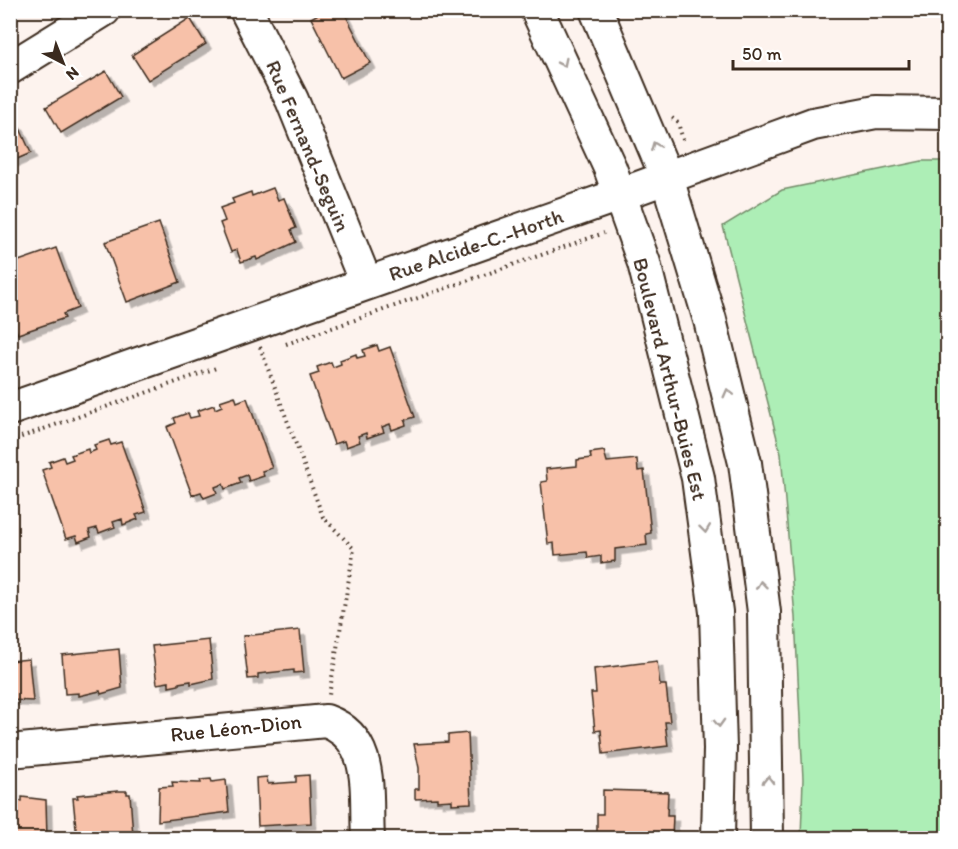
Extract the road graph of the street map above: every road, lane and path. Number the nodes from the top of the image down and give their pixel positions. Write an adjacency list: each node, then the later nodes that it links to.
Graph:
1 (104, 10): 5 (street)
2 (246, 10): 10 (street, Rue Fernand-Seguin)
3 (537, 10): 8 (street, Boulevard Arthur-Buies Est, one-way to 8)
4 (596, 10): 7 (street, one-way to 4)
5 (10, 68)
6 (948, 114): 7 (street, Rue Alcide-C.-Horth)
7 (667, 178): 8 (street, Rue Alcide-C.-Horth); 22 (street, one-way to 7)
8 (619, 195): 10 (street, Rue Alcide-C.-Horth); 21 (street, Boulevard Arthur-Buies Est, one-way to 21)
9 (599, 236): 12 (path)
10 (366, 284): 11 (street, Rue Alcide-C.-Horth)
11 (257, 338): 13 (path); 14 (path); 16 (street, Rue Alcide-C.-Horth); 18 (path)
12 (285, 344)
13 (273, 348)
14 (251, 356)
15 (229, 363): 17 (path)
16 (10, 409)
17 (10, 441)
18 (325, 721): 19 (street, Rue Léon-Dion); 20 (street, Rue Léon-Dion)
19 (10, 751)
20 (368, 838)
21 (718, 838)
22 (767, 838)

